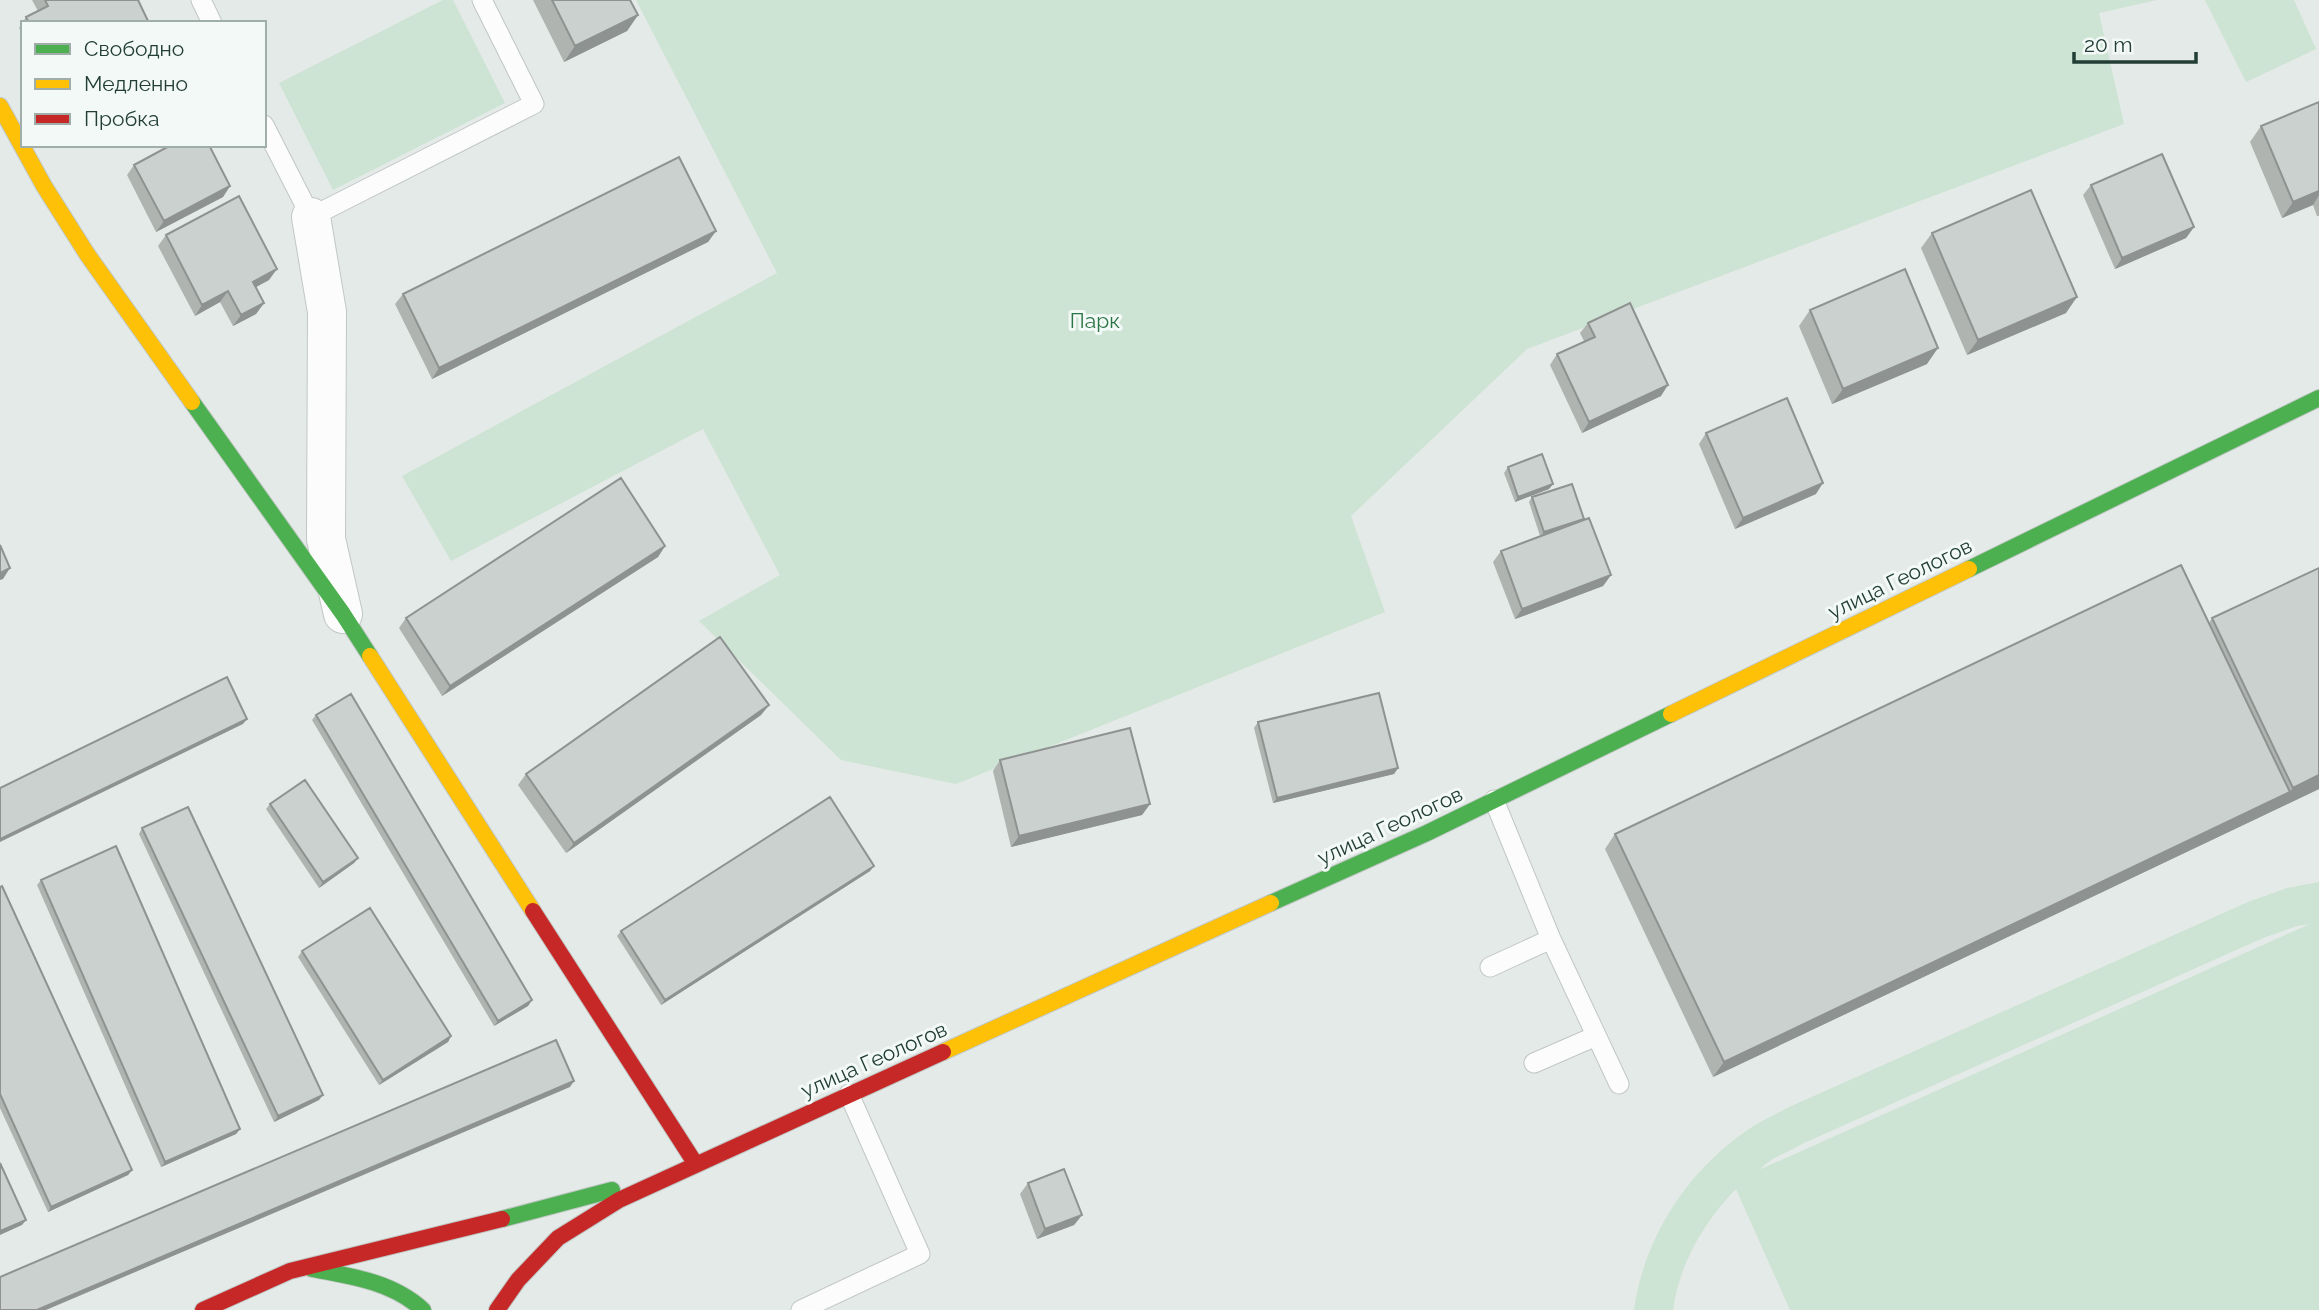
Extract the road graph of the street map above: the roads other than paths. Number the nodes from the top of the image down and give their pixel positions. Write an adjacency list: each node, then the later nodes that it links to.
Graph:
1 (201, 0): 3 (lane)
2 (482, 0): 8 (lane)
3 (211, 21)
4 (0, 106): 6 (street)
5 (266, 129): 8 (lane)
6 (21, 144)
7 (23, 147): 10 (street)
8 (311, 217): 10 (street)
9 (2319, 398): 11 (street, улица Геологов)
10 (344, 614): 18 (street)
11 (1494, 800): 12 (lane); 17 (street, улица Геологов)
12 (1551, 940): 13 (lane); 14 (lane)
13 (1490, 967)
14 (1596, 1036): 15 (lane); 16 (lane)
15 (1534, 1063)
16 (1619, 1084)
17 (849, 1094): 18 (street, улица Геологов); 24 (lane)
18 (695, 1163): 19 (street, улица Геологов)
19 (672, 1174): 20 (street); 23 (street, улица Геологов)
20 (290, 1271): 21 (street); 22 (street)
21 (203, 1310)
22 (422, 1310)
23 (497, 1310)
24 (801, 1310)

